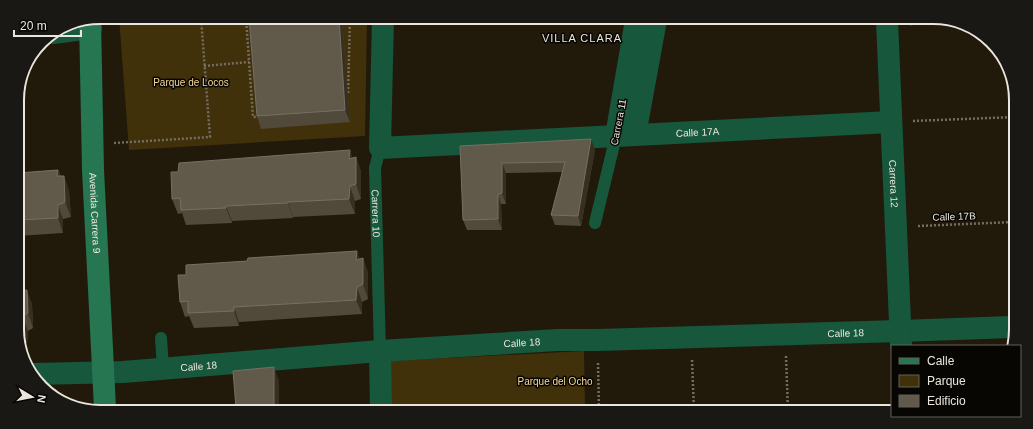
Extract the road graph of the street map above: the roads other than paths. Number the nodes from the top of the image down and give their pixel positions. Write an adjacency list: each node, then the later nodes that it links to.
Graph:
1 (91, 24): 15 (main road, Avenida Carrera 9)
2 (382, 24): 8 (street, Carrera 10)
3 (636, 24): 7 (street, Carrera 11)
4 (655, 24): 7 (street, Carrera 11)
5 (887, 24): 6 (street, Carrera 12)
6 (891, 122): 7 (street, Calle 17A); 12 (street, Carrera 12)
7 (625, 135): 8 (street, Calle 17A); 9 (lane, Carrera 11)
8 (380, 148): 13 (lane, Carrera 10)
9 (595, 223)
10 (1009, 327): 12 (street, Calle 18)
11 (161, 338): 14 (lane)
12 (901, 338): 13 (street, Calle 18)
13 (380, 352): 14 (street, Calle 18); 18 (street, Carrera 10)
14 (163, 368): 15 (street, Calle 18)
15 (104, 372): 16 (street, Calle 18); 17 (main road, Avenida Carrera 9)
16 (39, 374)
17 (106, 405)
18 (381, 405)

